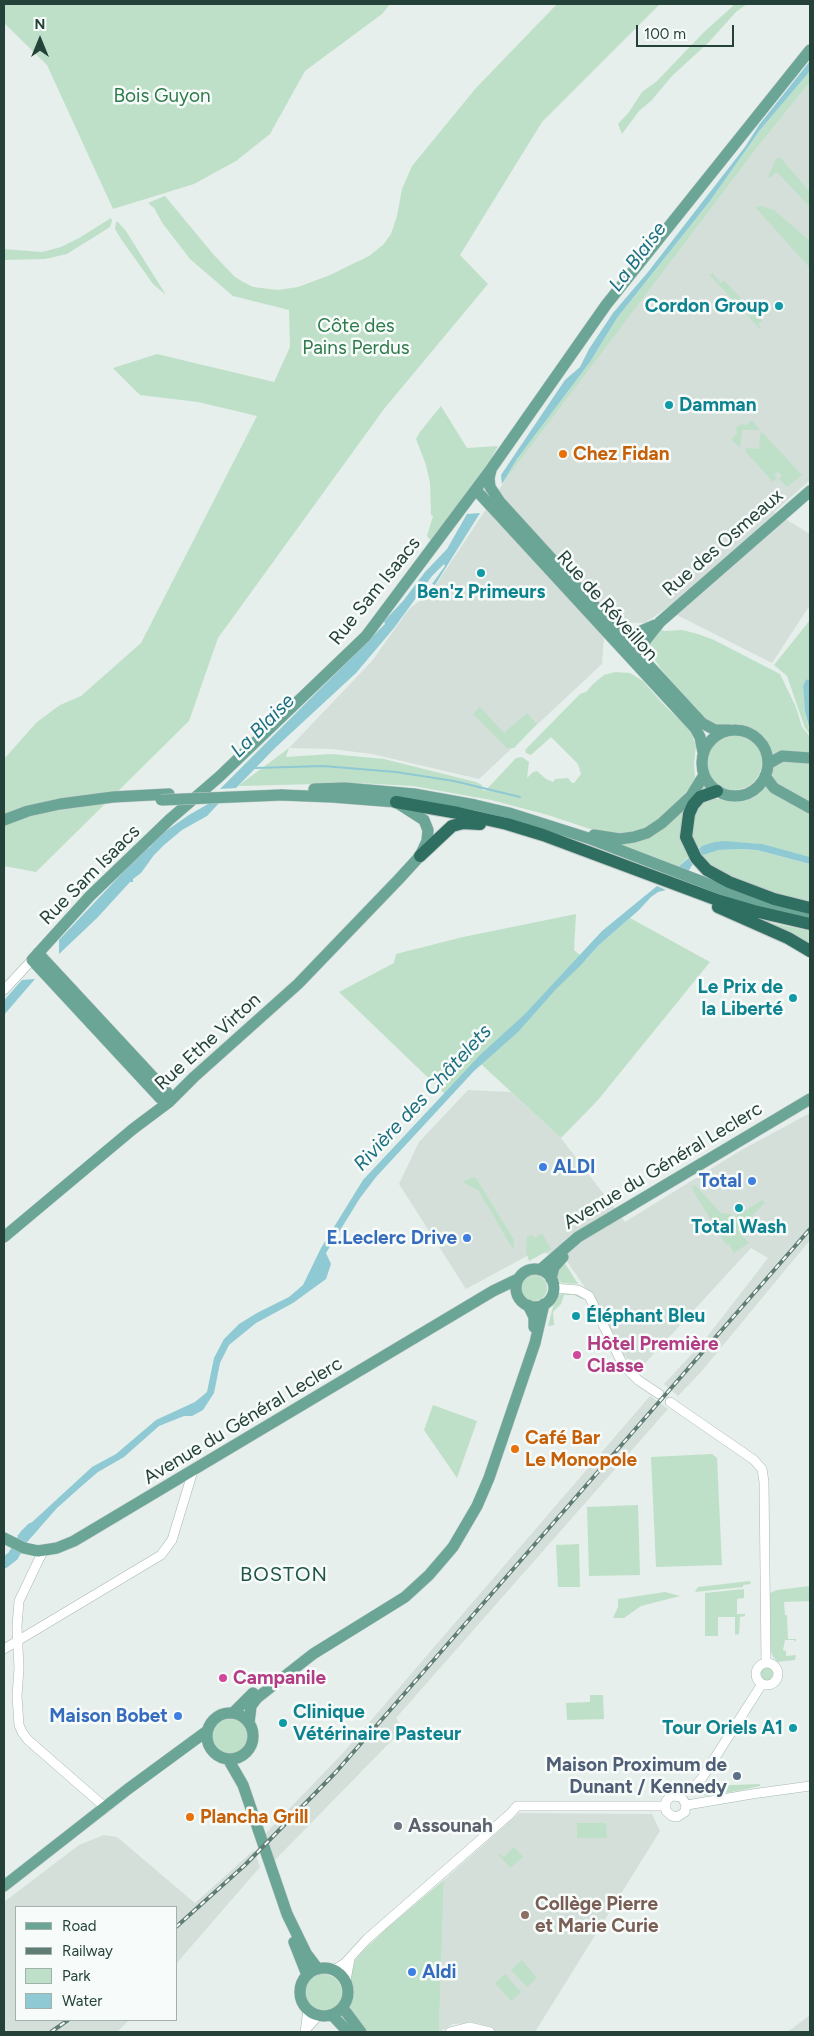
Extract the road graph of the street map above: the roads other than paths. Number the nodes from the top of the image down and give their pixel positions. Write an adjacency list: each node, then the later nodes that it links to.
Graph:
1 (810, 50): 2 (main road, Rue Sam Isaacs)
2 (491, 469): 3 (main road, Rue Sam Isaacs); 5 (main road, Rue de Réveillon)
3 (478, 487): 5 (main road, Rue de Réveillon); 8 (main road, Rue de Réveillon); 29 (main road, Rue Sam Isaacs)
4 (810, 491): 6 (main road, Rue des Osmeaux)
5 (500, 502): 8 (main road, Rue de Réveillon)
6 (660, 622): 7 (main road, Rue des Osmeaux); 8 (main road, Rue des Osmeaux)
7 (645, 640): 8 (main road, Rue des Osmeaux); 9 (main road)
8 (626, 645): 9 (main road, Rue de Réveillon); 11 (main road, Rue de Réveillon)
9 (642, 659): 10 (main road, Rue de Réveillon)
10 (729, 730): 11 (main road); 13 (main road)
11 (703, 752): 14 (main road)
12 (810, 758): 13 (main road)
13 (766, 770): 15 (main road); 19 (main road)
14 (704, 775): 15 (main road); 20 (main road)
15 (717, 791): 25 (highway)
16 (284, 792): 17 (main road, bridge); 18 (main road); 20 (main road)
17 (165, 797): 21 (main road); 22 (main road)
18 (396, 802): 20 (highway); 23 (main road)
19 (810, 808)
20 (508, 819): 23 (highway); 24 (highway); 26 (main road)
21 (4, 820)
22 (4, 827)
23 (420, 856): 31 (main road, Rue Ethe Virton)
24 (680, 886): 27 (highway); 28 (highway)
25 (810, 908)
26 (810, 914)
27 (810, 924)
28 (810, 951)
29 (35, 956): 30 (street, Rue Sam Isaacs); 31 (main road)
30 (4, 990)
31 (165, 1098): 34 (main road, Rue Ethe Virton)
32 (810, 1099): 35 (main road, Avenue du Général Leclerc)
33 (810, 1105): 37 (main road, Avenue du Général Leclerc)
34 (4, 1237)
35 (540, 1270): 36 (main road); 37 (main road)
36 (518, 1279): 38 (main road, Avenue du Général Leclerc); 39 (main road)
37 (552, 1284): 40 (main road); 42 (street)
38 (492, 1291): 39 (main road); 44 (main road, Avenue du Général Leclerc)
39 (517, 1295): 41 (main road)
40 (544, 1304): 41 (main road); 52 (main road)
41 (528, 1306): 51 (main road)
42 (659, 1394)
43 (670, 1402): 49 (street)
44 (193, 1471): 46 (main road, Avenue du Général Leclerc); 47 (street)
45 (6, 1540): 46 (main road, Avenue du Général Leclerc)
46 (43, 1551): 47 (street)
47 (18, 1641): 48 (street); 65 (street)
48 (4, 1649)
49 (766, 1663): 50 (street); 50 (street)
50 (762, 1684): 57 (street)
51 (233, 1713): 52 (main road); 53 (main road)
52 (249, 1723): 55 (main road)
53 (207, 1731): 54 (main road); 65 (main road)
54 (210, 1747): 56 (main road); 65 (main road)
55 (242, 1756): 56 (main road); 58 (main road)
56 (228, 1760): 58 (main road)
57 (702, 1778): 60 (street); 61 (street)
58 (243, 1785): 67 (main road)
59 (810, 1786): 62 (street)
60 (696, 1790): 62 (street); 63 (street)
61 (673, 1796): 63 (street); 64 (street)
62 (706, 1802): 63 (street)
63 (686, 1803): 64 (street)
64 (665, 1806): 68 (street)
65 (106, 1808): 66 (main road)
66 (4, 1886)
67 (287, 1914): 69 (main road); 71 (main road)
68 (351, 1956): 70 (street); 72 (street)
69 (318, 1969): 70 (main road); 71 (main road)
70 (334, 1970): 72 (main road)
71 (307, 1975): 74 (main road)
72 (346, 1980): 73 (main road)
73 (343, 2008): 75 (main road); 78 (main road)
74 (313, 2013): 75 (main road); 76 (street)
75 (332, 2015): 77 (main road)
76 (306, 2030)
77 (348, 2032)
78 (361, 2032)
79 (450, 2032): 80 (street)
80 (490, 2032)

